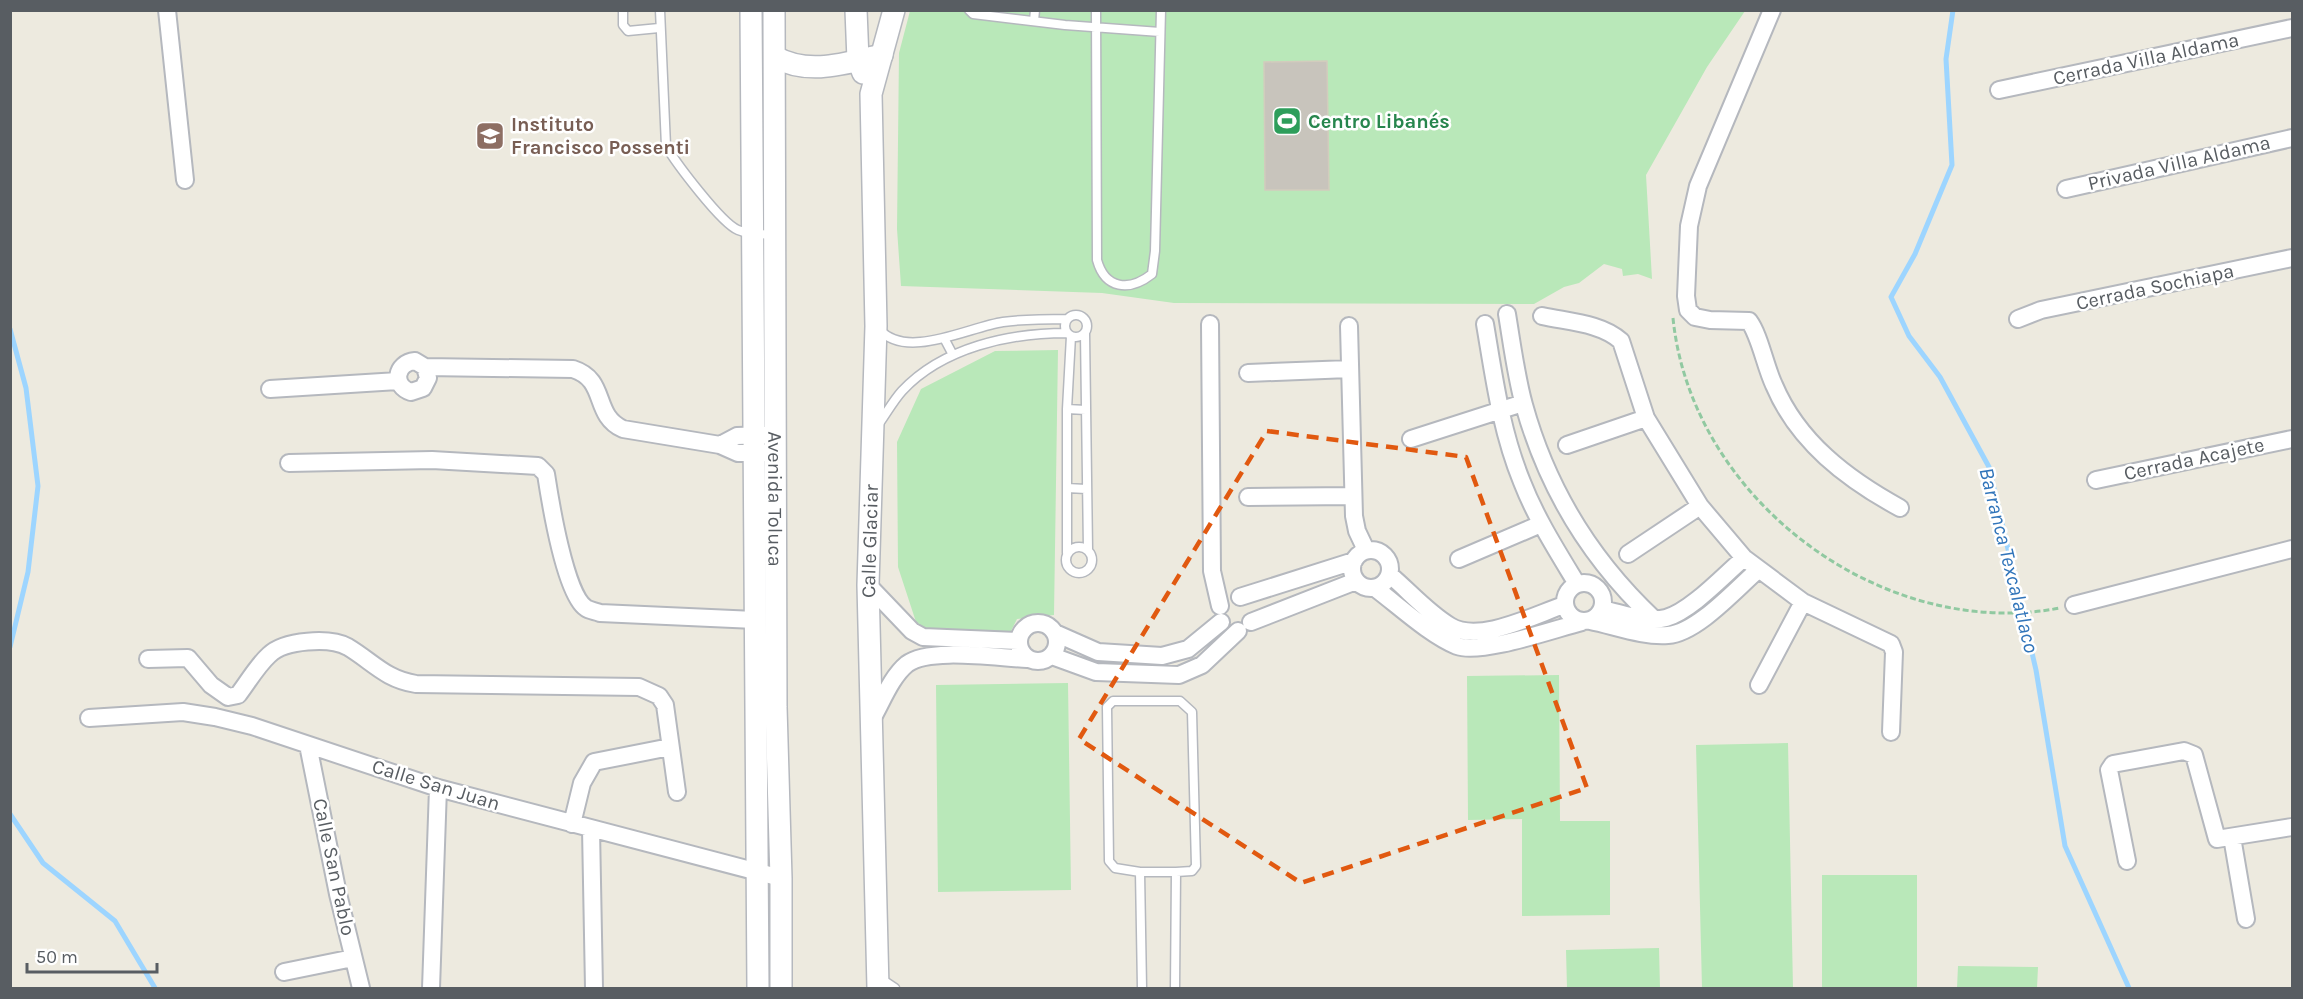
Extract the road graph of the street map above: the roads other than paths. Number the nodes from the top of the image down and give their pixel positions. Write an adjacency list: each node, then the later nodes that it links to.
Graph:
1 (167, 10): 25 (street)
2 (623, 10): 16 (lane)
3 (660, 10): 16 (lane)
4 (751, 10): 27 (street, Avenida Toluca)
5 (774, 10): 20 (street, Avenida Toluca)
6 (856, 10): 21 (street, Calle Glaciar)
7 (894, 10): 19 (street, Calle Glaciar)
8 (969, 10): 13 (lane)
9 (1035, 10): 14 (lane)
10 (1096, 10): 15 (lane)
11 (1161, 10): 18 (lane)
12 (1772, 10): 64 (street)
13 (1008, 14): 14 (lane)
14 (1035, 21): 15 (lane)
15 (1095, 27): 18 (lane); 18 (lane)
16 (659, 28): 27 (lane)
17 (2292, 28): 22 (street, Cerrada Villa Aldama)
18 (1160, 32)
19 (882, 55): 21 (street); 23 (street, Calle Glaciar)
20 (775, 57): 21 (street); 28 (street, Avenida Toluca)
21 (858, 60): 23 (street, Calle Glaciar)
22 (1999, 90)
23 (871, 94): 36 (street, Calle Glaciar)
24 (2292, 138): 26 (street, Privada Villa Aldama)
25 (185, 180)
26 (2066, 189)
27 (753, 234): 28 (lane); 55 (street, Avenida Toluca)
28 (776, 235): 55 (street, Avenida Toluca)
29 (2292, 258): 33 (street, Cerrada Sochiapa)
30 (1507, 314): 47 (street)
31 (1542, 316): 51 (street)
32 (1067, 319): 38 (lane); 39 (lane); 40 (lane)
33 (2018, 319)
34 (1210, 324): 83 (street)
35 (1485, 324): 50 (street)
36 (876, 326): 40 (lane); 52 (street, Calle Glaciar)
37 (1349, 326): 42 (street)
38 (1085, 333): 39 (lane); 45 (lane)
39 (1069, 334): 41 (lane); 44 (lane)
40 (944, 338): 41 (lane)
41 (953, 355): 52 (lane)
42 (1349, 369): 43 (street); 61 (street)
43 (1248, 373)
44 (1069, 376): 45 (lane); 48 (lane)
45 (1085, 378): 49 (lane)
46 (270, 389): 55 (street)
47 (1523, 403): 50 (street); 85 (street)
48 (1067, 409): 49 (lane); 59 (lane)
49 (1086, 410): 60 (lane)
50 (1500, 412): 53 (street); 65 (street)
51 (1646, 418): 56 (street); 63 (street)
52 (874, 430): 77 (street, Calle Glaciar)
53 (1411, 439)
54 (2292, 439): 58 (street, Cerrada Acajete)
55 (765, 444): 86 (street, Avenida Toluca); 109 (street, Avenida Toluca)
56 (1567, 445)
57 (289, 463): 86 (street)
58 (2096, 480)
59 (1067, 488): 60 (lane); 68 (lane)
60 (1086, 489): 67 (lane)
61 (1353, 496): 62 (street); 70 (street)
62 (1248, 497)
63 (1700, 506): 69 (street); 71 (street)
64 (1900, 508)
65 (1540, 524): 72 (street); 76 (street)
66 (2292, 549): 82 (street)
67 (1088, 550): 68 (lane); 68 (lane)
68 (1067, 553)
69 (1628, 554)
70 (1360, 556): 74 (street); 75 (street); 79 (street)
71 (1744, 558): 73 (street); 85 (street)
72 (1459, 559)
73 (1758, 570): 80 (street); 84 (street)
74 (1389, 575): 78 (street); 81 (street)
75 (1356, 581): 78 (street); 87 (street)
76 (1577, 584): 81 (street); 84 (street)
77 (868, 585): 89 (street); 95 (street, Calle Glaciar)
78 (1375, 588): 84 (street)
79 (1240, 597): 83 (street); 87 (street)
80 (1803, 602): 93 (street); 96 (street)
81 (1564, 605): 84 (street)
82 (2068, 606)
83 (1220, 614): 87 (street); 88 (street)
84 (1592, 617): 85 (street)
85 (1654, 619)
86 (755, 620): 108 (street, Avenida Toluca)
87 (1245, 626): 90 (street)
88 (1055, 633): 89 (street); 90 (street)
89 (1018, 641): 92 (street)
90 (1052, 656): 92 (street)
91 (148, 659): 98 (street)
92 (1027, 659): 95 (street)
93 (1759, 685)
94 (89, 718): 97 (street, Calle San Juan)
95 (872, 720): 113 (street, Calle Glaciar)
96 (1891, 732)
97 (309, 745): 99 (street, Calle San Juan); 111 (street, Calle San Pablo)
98 (670, 747): 100 (street); 101 (street)
99 (438, 788): 101 (street, Calle San Juan); 115 (street)
100 (677, 792)
101 (572, 824): 103 (street, Calle San Juan)
102 (2292, 827): 104 (street)
103 (591, 829): 108 (street, Calle San Juan); 116 (street)
104 (2232, 837): 105 (street); 110 (street)
105 (2127, 861)
106 (1140, 872): 107 (lane); 107 (lane); 119 (lane)
107 (1176, 872): 120 (lane)
108 (757, 874): 109 (street, Calle San Juan); 117 (street, Avenida Toluca)
109 (781, 878): 118 (street, Avenida Toluca)
110 (2246, 919)
111 (353, 958): 112 (street); 114 (street, Calle San Pablo)
112 (284, 972)
113 (884, 985)
114 (361, 988)
115 (432, 988)
116 (594, 988)
117 (758, 988)
118 (781, 988)
119 (1142, 988)
120 (1175, 988)

